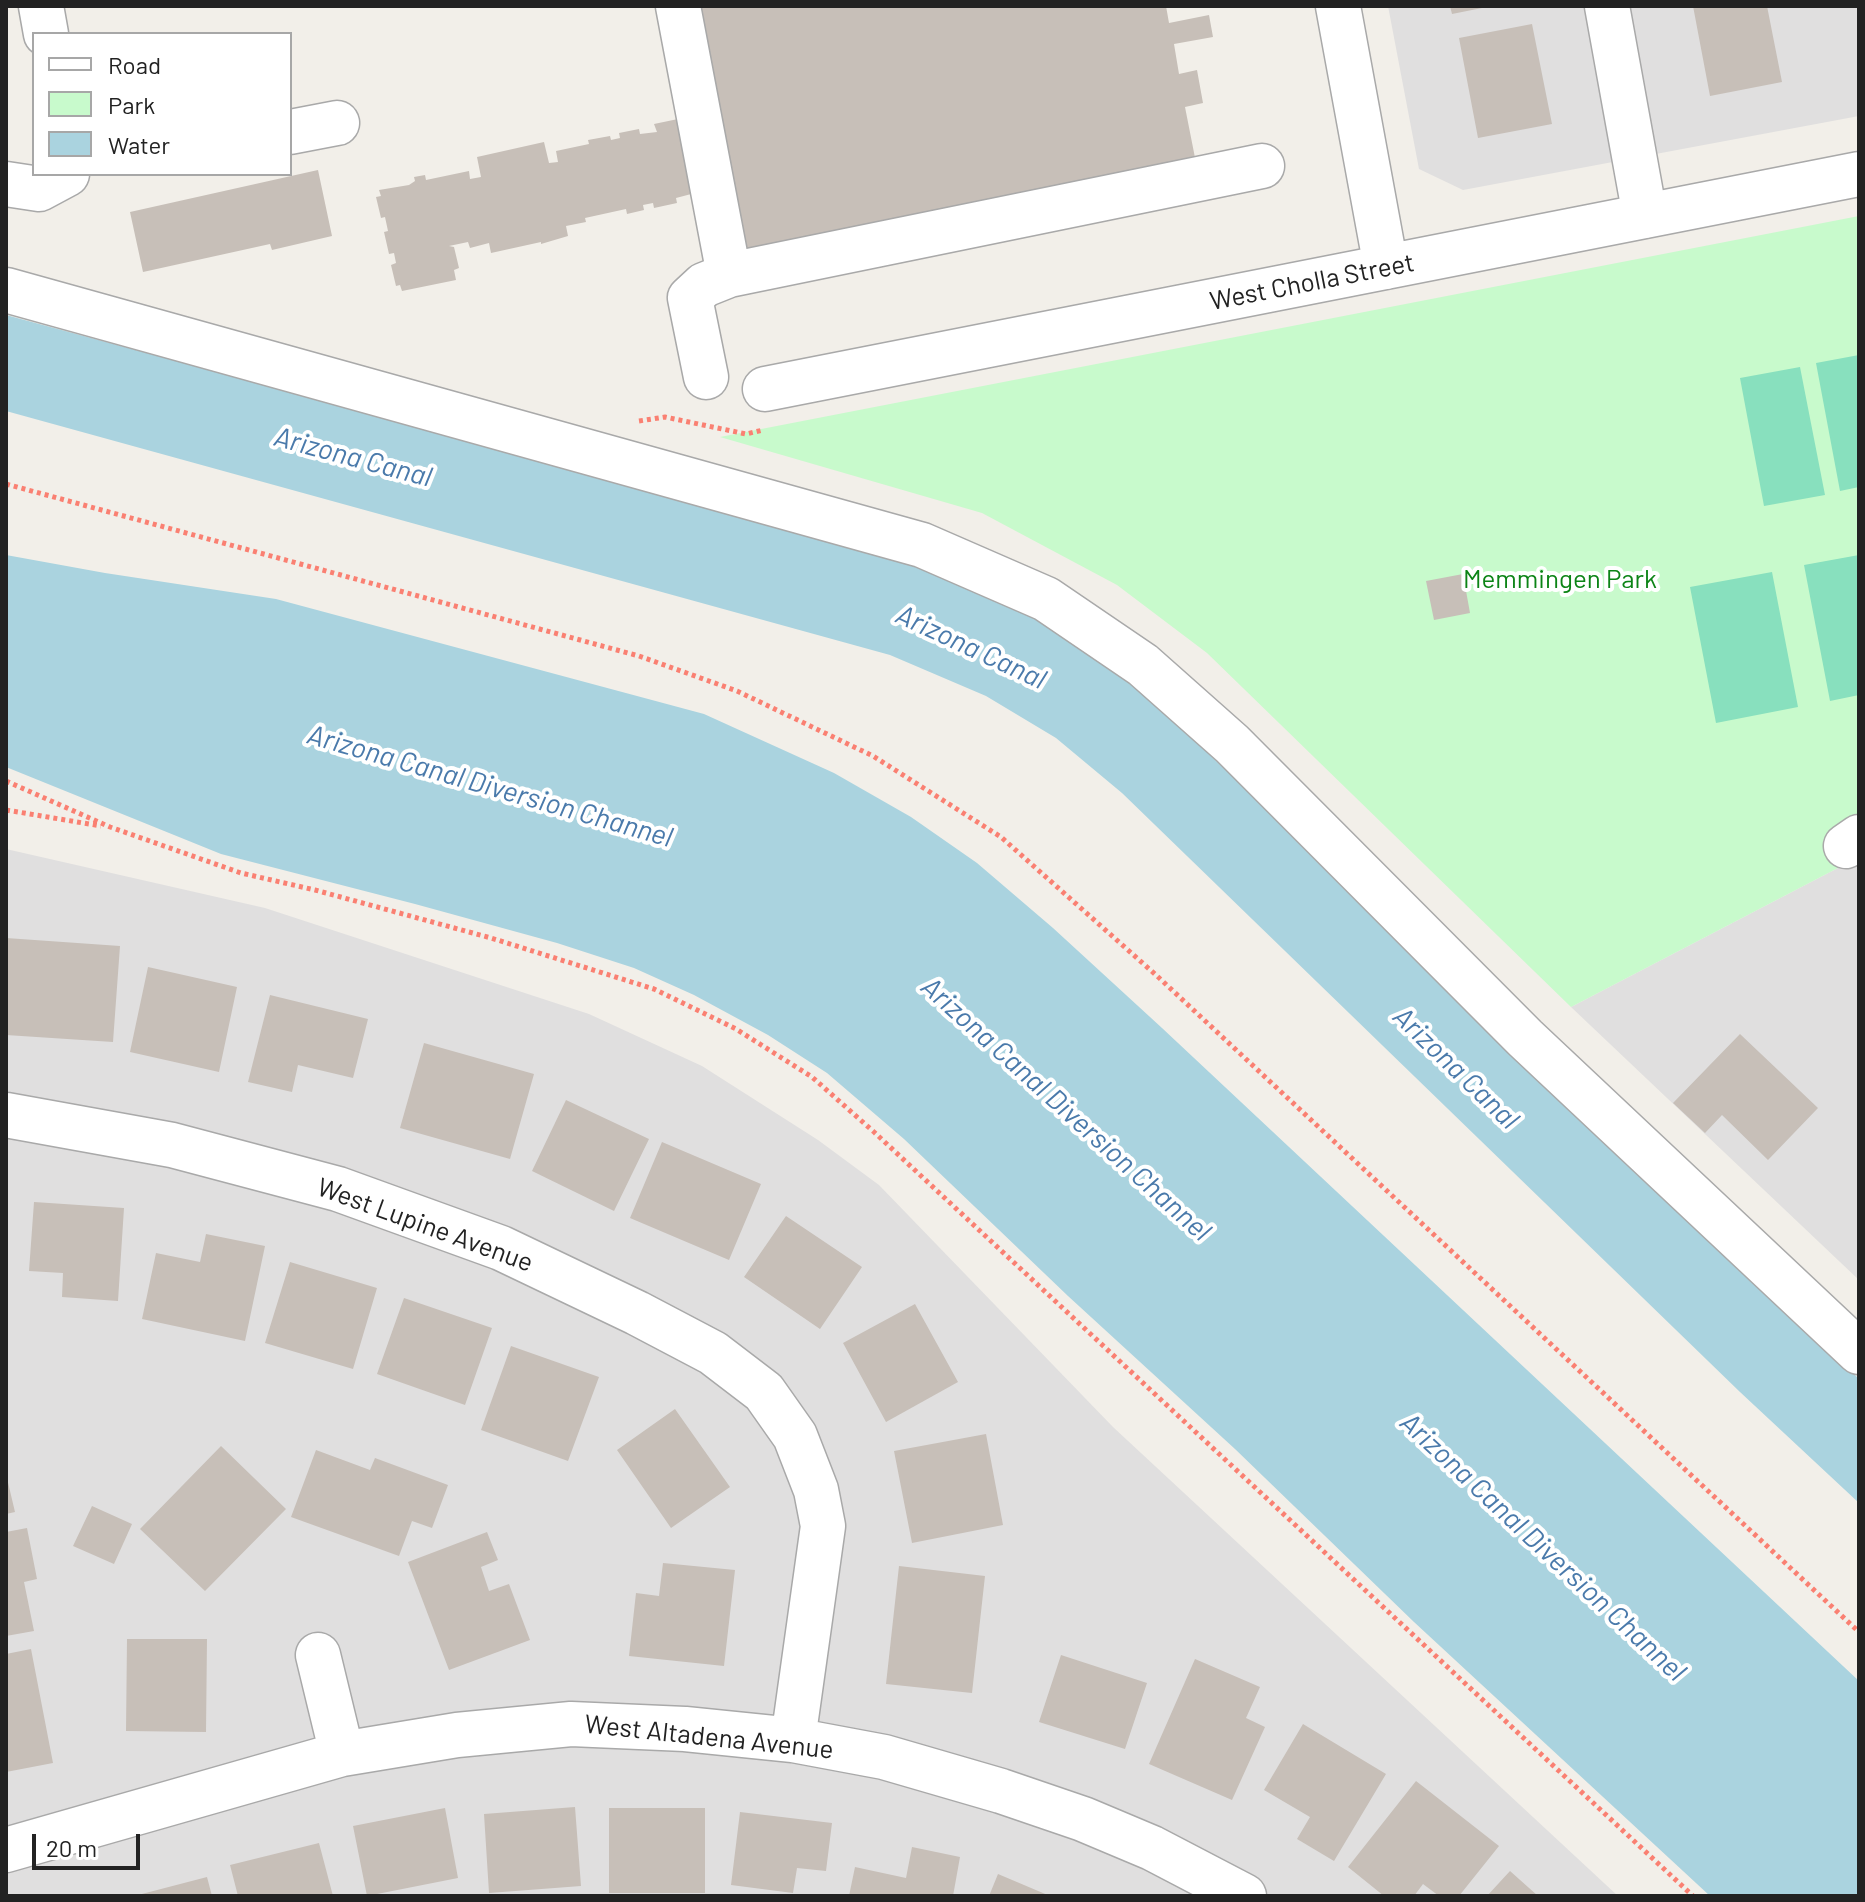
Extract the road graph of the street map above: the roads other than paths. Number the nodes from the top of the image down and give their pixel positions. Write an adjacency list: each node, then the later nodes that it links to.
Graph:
1 (41, 6): 5 (street)
2 (678, 6): 14 (street)
3 (1338, 6): 13 (street)
4 (1607, 6): 12 (street)
5 (46, 32)
6 (337, 123): 7 (street)
7 (292, 132)
8 (1262, 166): 14 (street)
9 (1859, 174): 12 (street, West Cholla Street)
10 (63, 176): 11 (street)
11 (6, 184)
12 (1645, 216): 13 (street, West Cholla Street)
13 (1386, 267): 17 (street, West Cholla Street)
14 (729, 275): 16 (street)
15 (6, 290): 19 (street)
16 (706, 377)
17 (765, 389)
18 (6, 1115): 21 (street, West Lupine Avenue)
19 (1859, 1352)
20 (318, 1655): 22 (street)
21 (793, 1740): 22 (street, West Altadena Avenue); 24 (street, West Altadena Avenue)
22 (342, 1754): 23 (street, West Altadena Avenue)
23 (6, 1850)
24 (1244, 1896)

